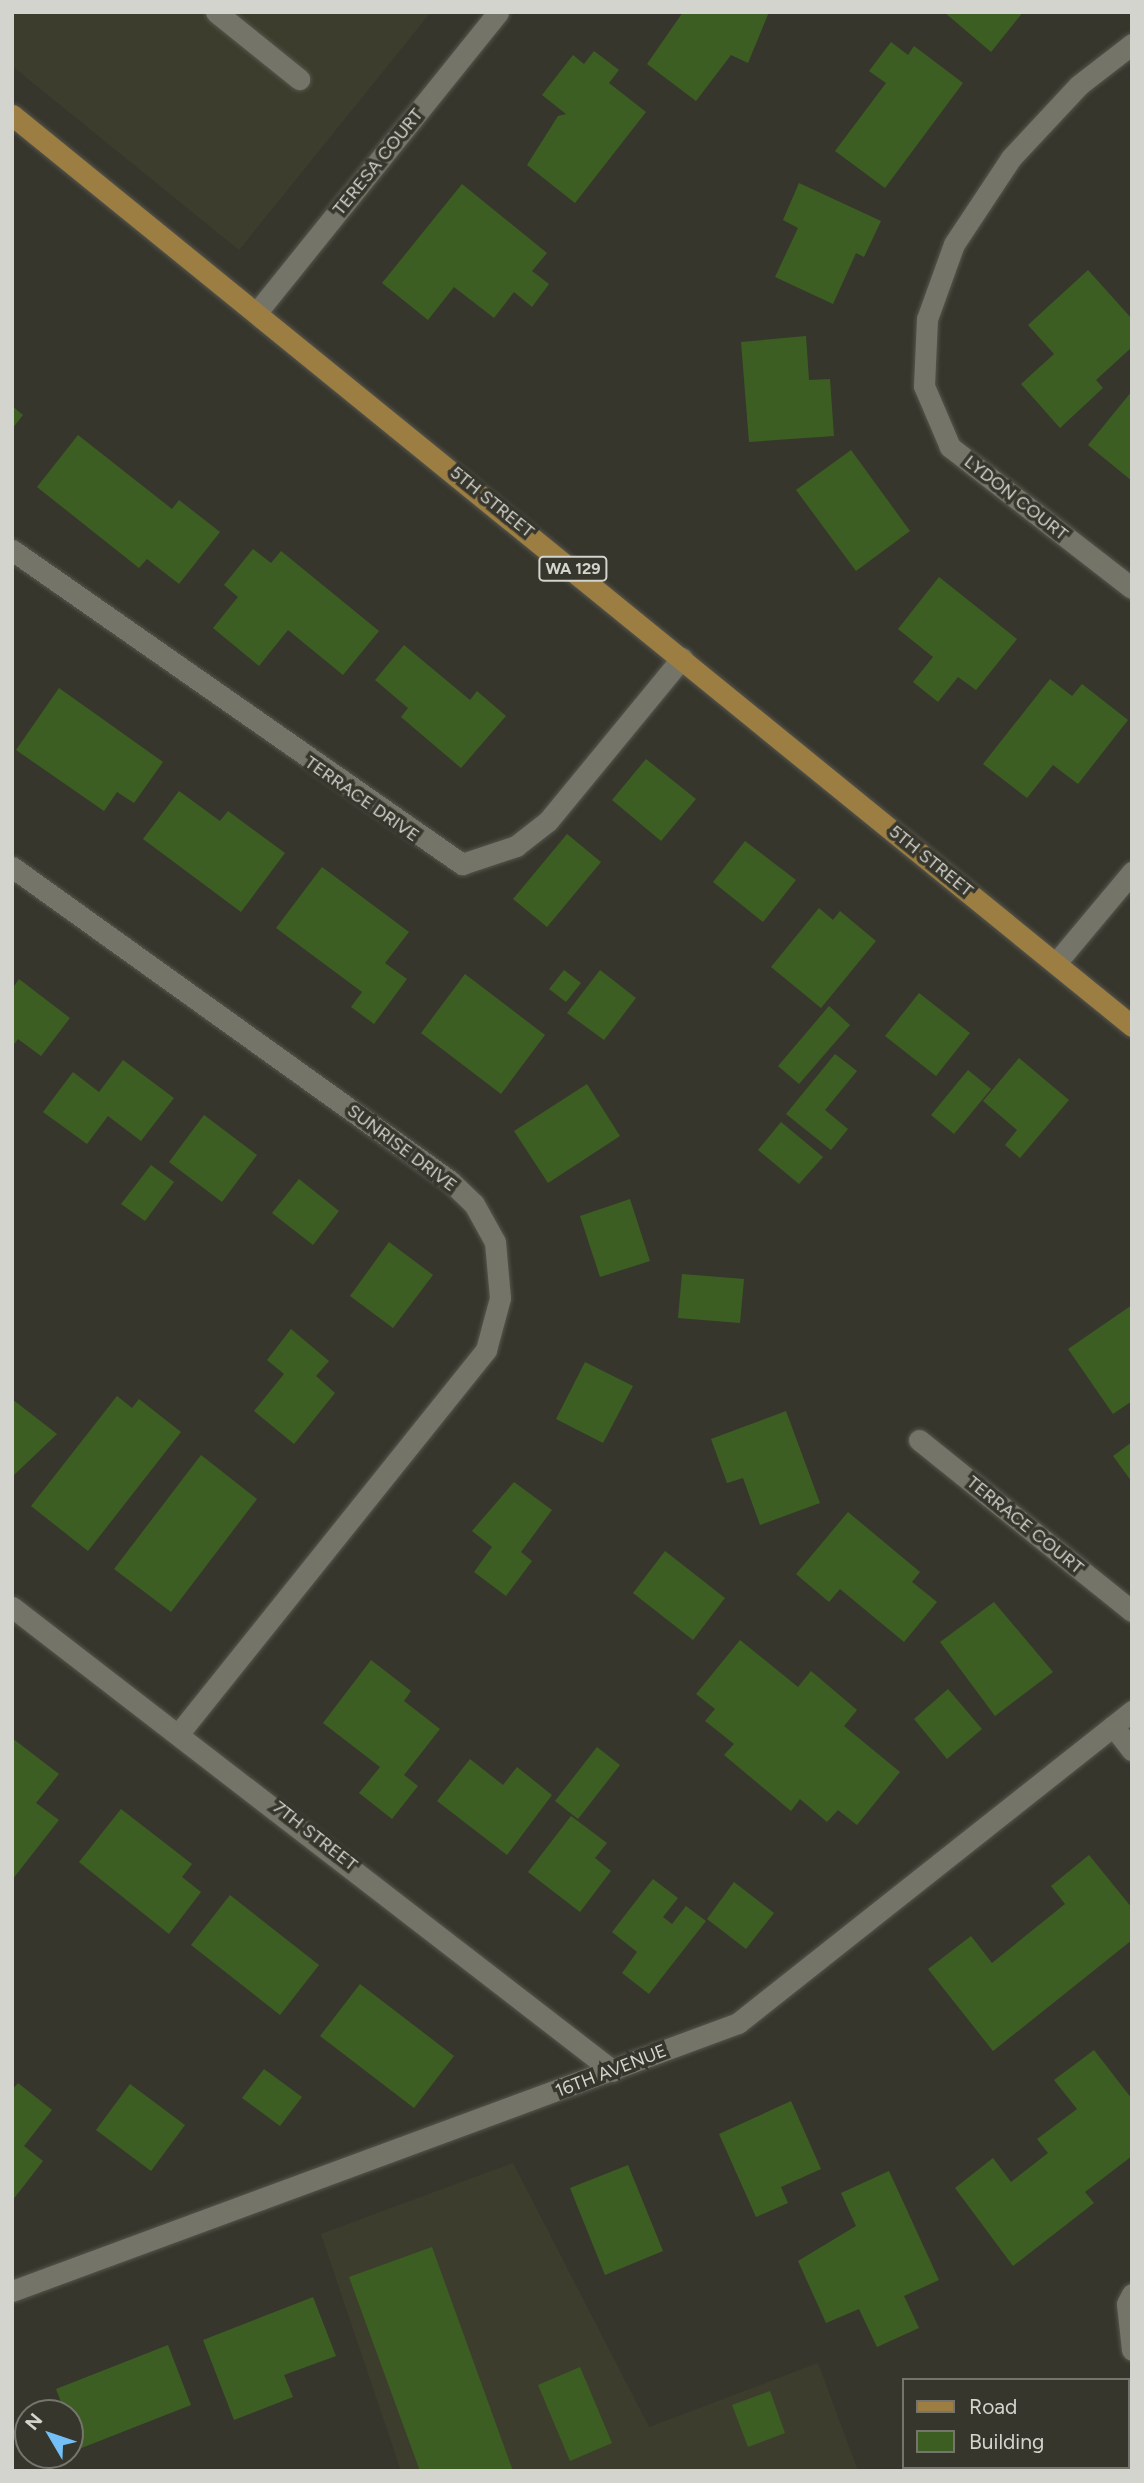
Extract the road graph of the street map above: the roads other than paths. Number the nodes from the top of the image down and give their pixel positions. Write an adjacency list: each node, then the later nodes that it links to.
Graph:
1 (216, 12): 4 (street)
2 (498, 12): 6 (street, TERESA COURT)
3 (1132, 44): 8 (street, LYDON COURT)
4 (299, 79)
5 (12, 115): 6 (main road, 5TH STREET / WA 129)
6 (258, 311): 9 (main road, 5TH STREET / WA 129)
7 (12, 550): 9 (street, TERRACE DRIVE)
8 (1132, 588)
9 (682, 658): 12 (main road, 5TH STREET / WA 129)
10 (12, 867): 19 (street, SUNRISE DRIVE)
11 (1132, 872): 12 (street)
12 (1056, 963): 13 (main road, 5TH STREET / WA 129)
13 (1132, 1026)
14 (919, 1440): 16 (street, TERRACE COURT)
15 (12, 1607): 19 (street, 7TH STREET)
16 (1132, 1611)
17 (1132, 1712): 18 (street, 16TH AVENUE)
18 (1113, 1726): 20 (street); 21 (street, 16TH AVENUE)
19 (181, 1731): 21 (street, 7TH STREET)
20 (1132, 1750)
21 (613, 2071): 22 (street, 16TH AVENUE)
22 (12, 2291)
23 (1132, 2294): 24 (street)
24 (1132, 2350)

